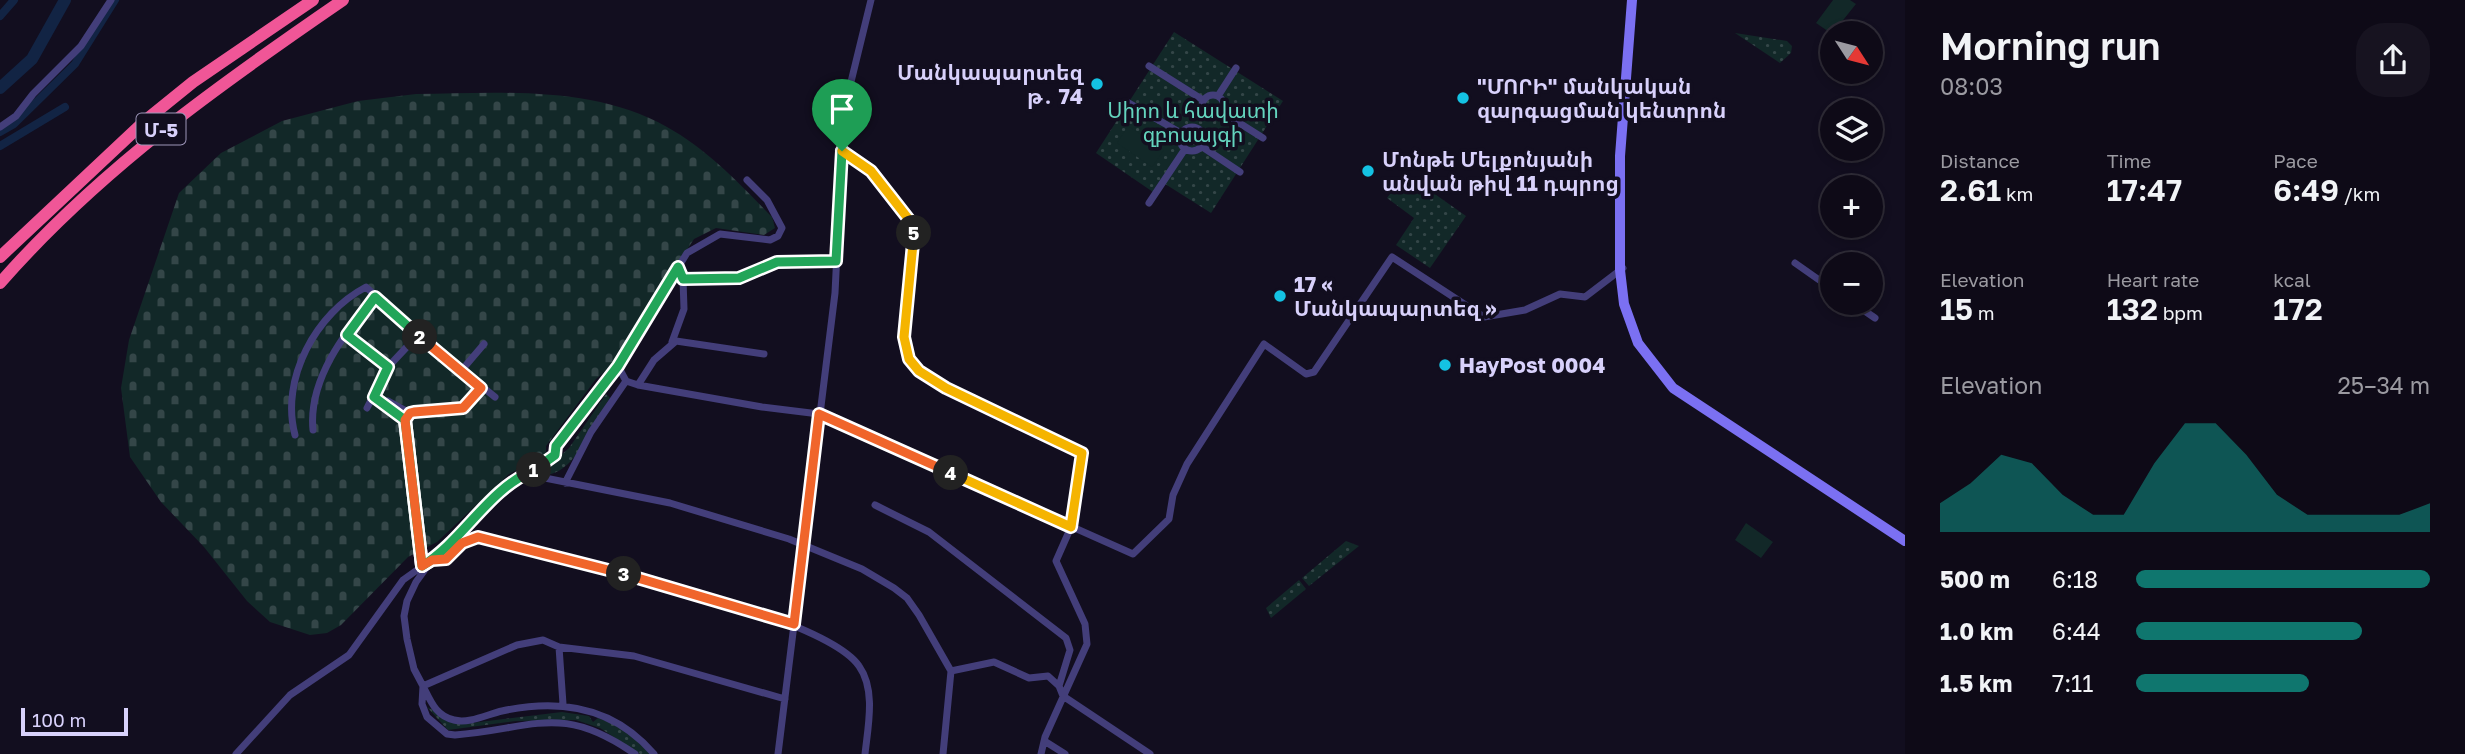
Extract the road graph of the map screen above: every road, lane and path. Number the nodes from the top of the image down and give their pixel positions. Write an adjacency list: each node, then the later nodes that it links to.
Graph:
1 (111, 0): 13 (street)
2 (313, 0): 23 (highway, Մ-5)
3 (343, 0): 30 (highway, Մ-5)
4 (871, 0): 19 (street)
5 (1634, 0): 27 (main road)
6 (1149, 66): 9 (street)
7 (1236, 68): 8 (street)
8 (1218, 96): 9 (street); 11 (street)
9 (1203, 100): 12 (street)
10 (1127, 102): 15 (street)
11 (1222, 112): 12 (street); 16 (street)
12 (1207, 115): 14 (street)
13 (0, 127)
14 (1198, 129): 15 (street); 17 (street)
15 (1181, 133): 18 (street)
16 (1263, 138)
17 (1201, 146): 18 (street); 20 (street)
18 (1185, 149): 22 (street)
19 (842, 151): 24 (street); 55 (street)
20 (1240, 172)
21 (747, 180): 26 (street)
22 (1149, 203)
23 (0, 257)
24 (836, 261): 28 (street); 48 (street)
25 (1796, 263): 29 (street)
26 (678, 267): 28 (street); 39 (street)
27 (1621, 269): 55 (street); 56 (main road)
28 (683, 279): 37 (street)
29 (1820, 280)
30 (0, 283)
31 (375, 297): 34 (street); 35 (street); 51 (street)
32 (1871, 315): 33 (street)
33 (1875, 318)
34 (347, 335): 40 (street); 50 (street)
35 (418, 335): 40 (street); 41 (street)
36 (484, 344): 41 (street)
37 (670, 345): 38 (street); 43 (street)
38 (764, 354)
39 (618, 366): 42 (street); 52 (street)
40 (388, 367): 45 (street)
41 (461, 371): 44 (street)
42 (626, 381): 43 (street); 53 (street)
43 (638, 385): 48 (street)
44 (481, 388): 46 (street); 49 (street)
45 (374, 397): 47 (street); 49 (street)
46 (495, 397)
47 (367, 408)
48 (819, 414): 55 (street); 57 (street)
49 (407, 417): 59 (street)
50 (313, 430)
51 (295, 435)
52 (525, 474): 53 (street); 58 (street)
53 (565, 483): 57 (street)
54 (875, 505): 64 (street)
55 (1071, 527): 65 (street)
56 (1905, 539)
57 (802, 545): 60 (street); 62 (street)
58 (432, 560): 59 (street); 60 (street); 63 (street)
59 (422, 566): 69 (street)
60 (794, 624): 66 (street); 73 (street)
61 (559, 647): 63 (street); 66 (street); 67 (street)
62 (951, 671): 64 (street); 74 (street)
63 (424, 686): 67 (street); 70 (street)
64 (1059, 686): 65 (street)
65 (1063, 696): 68 (street); 77 (street)
66 (785, 699): 72 (street)
67 (563, 704): 71 (street)
68 (1046, 742): 75 (street); 76 (street)
69 (236, 754)
70 (635, 754)
71 (654, 754)
72 (778, 754)
73 (865, 754)
74 (943, 754)
75 (1041, 754)
76 (1065, 754)
77 (1150, 754)

